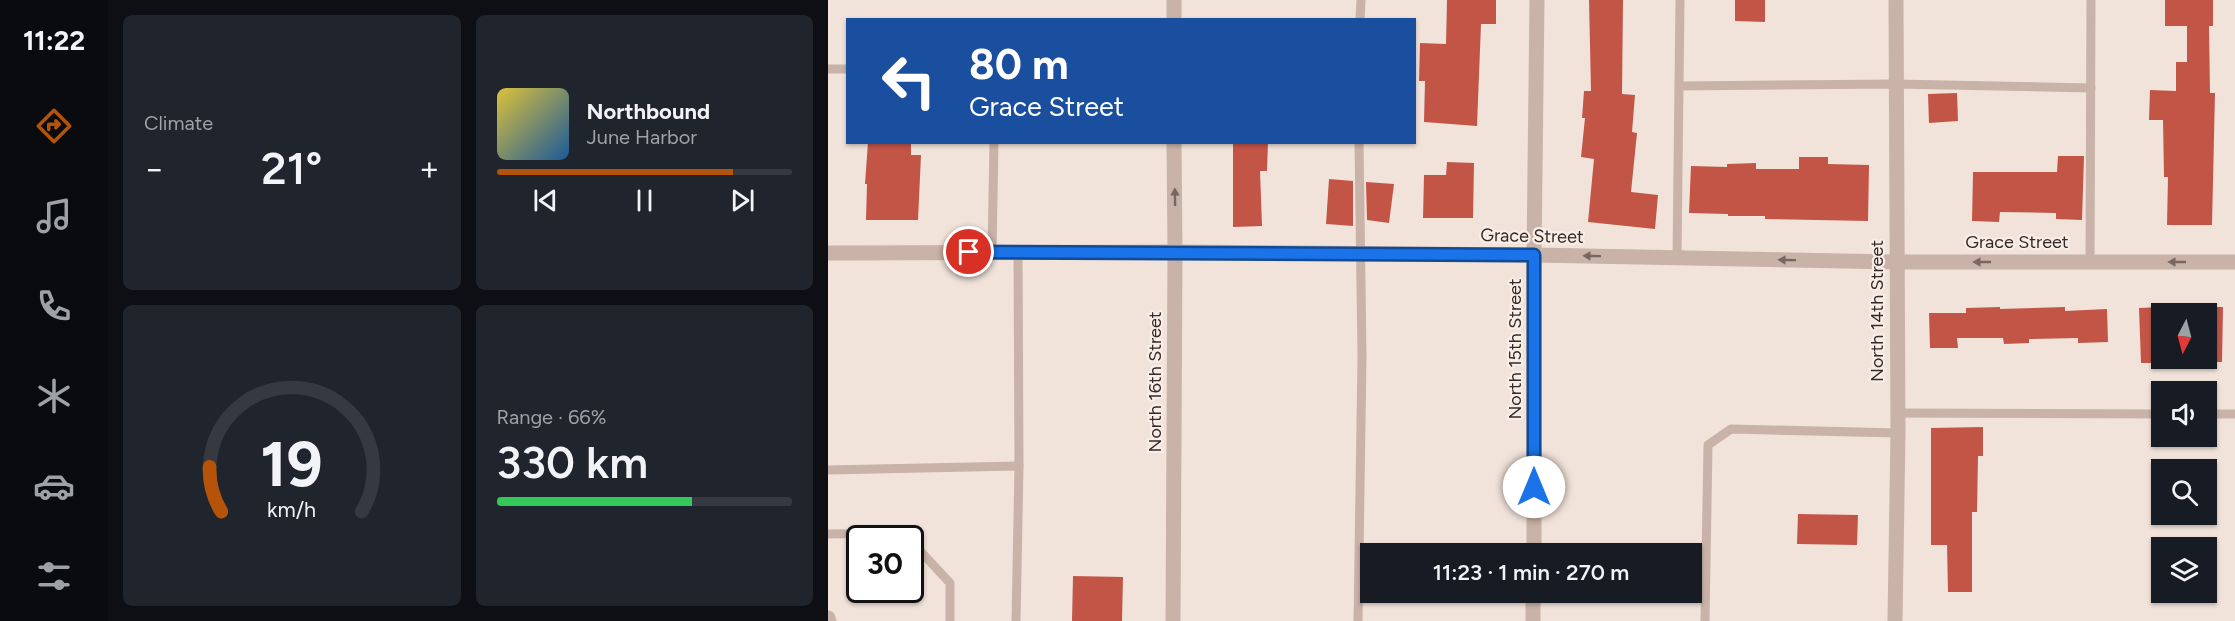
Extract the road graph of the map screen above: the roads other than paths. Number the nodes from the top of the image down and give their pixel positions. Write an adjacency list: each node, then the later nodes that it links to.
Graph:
1 (1174, 0): 7 (street)
2 (1361, 0): 8 (lane)
3 (1537, 0): 22 (street, North 15th Street)
4 (1680, 0): 12 (lane)
5 (1896, 0): 11 (street, North 14th Street)
6 (2091, 0): 13 (lane)
7 (1174, 18)
8 (1360, 18)
9 (828, 69): 10 (lane)
10 (846, 69)
11 (1896, 84): 12 (lane); 13 (lane); 24 (street, North 14th Street)
12 (1680, 86): 23 (lane)
13 (2091, 88): 25 (lane)
14 (994, 144): 17 (lane)
15 (1174, 144): 19 (street, North 16th Street, one-way to 15)
16 (1359, 144): 21 (lane)
17 (992, 252): 18 (street, Grace Street); 20 (street, Grace Street)
18 (1018, 252): 19 (street, Grace Street); 32 (lane)
19 (1175, 252): 21 (street, Grace Street); 41 (street, North 16th Street)
20 (828, 253)
21 (1360, 254): 22 (street, Grace Street); 42 (lane)
22 (1534, 255): 23 (street, Grace Street, one-way to 22); 36 (street, North 15th Street)
23 (1677, 258): 24 (street, Grace Street, one-way to 23)
24 (1896, 262): 25 (street, Grace Street, one-way to 24); 27 (street, North 14th Street)
25 (2090, 262): 26 (street, Grace Street, one-way to 25)
26 (2235, 262)
27 (1897, 414): 28 (lane); 31 (street, North 14th Street)
28 (2151, 414)
29 (2217, 414): 30 (lane)
30 (2235, 414)
31 (1898, 433): 44 (lane); 45 (street, North 14th Street)
32 (1019, 466): 33 (lane); 40 (lane)
33 (828, 470)
34 (828, 534): 35 (lane)
35 (846, 534)
36 (1534, 543)
37 (924, 555): 39 (lane)
38 (1533, 603): 43 (street)
39 (950, 621)
40 (1016, 621)
41 (1173, 621)
42 (1358, 621)
43 (1533, 621)
44 (1705, 621)
45 (1895, 621)

